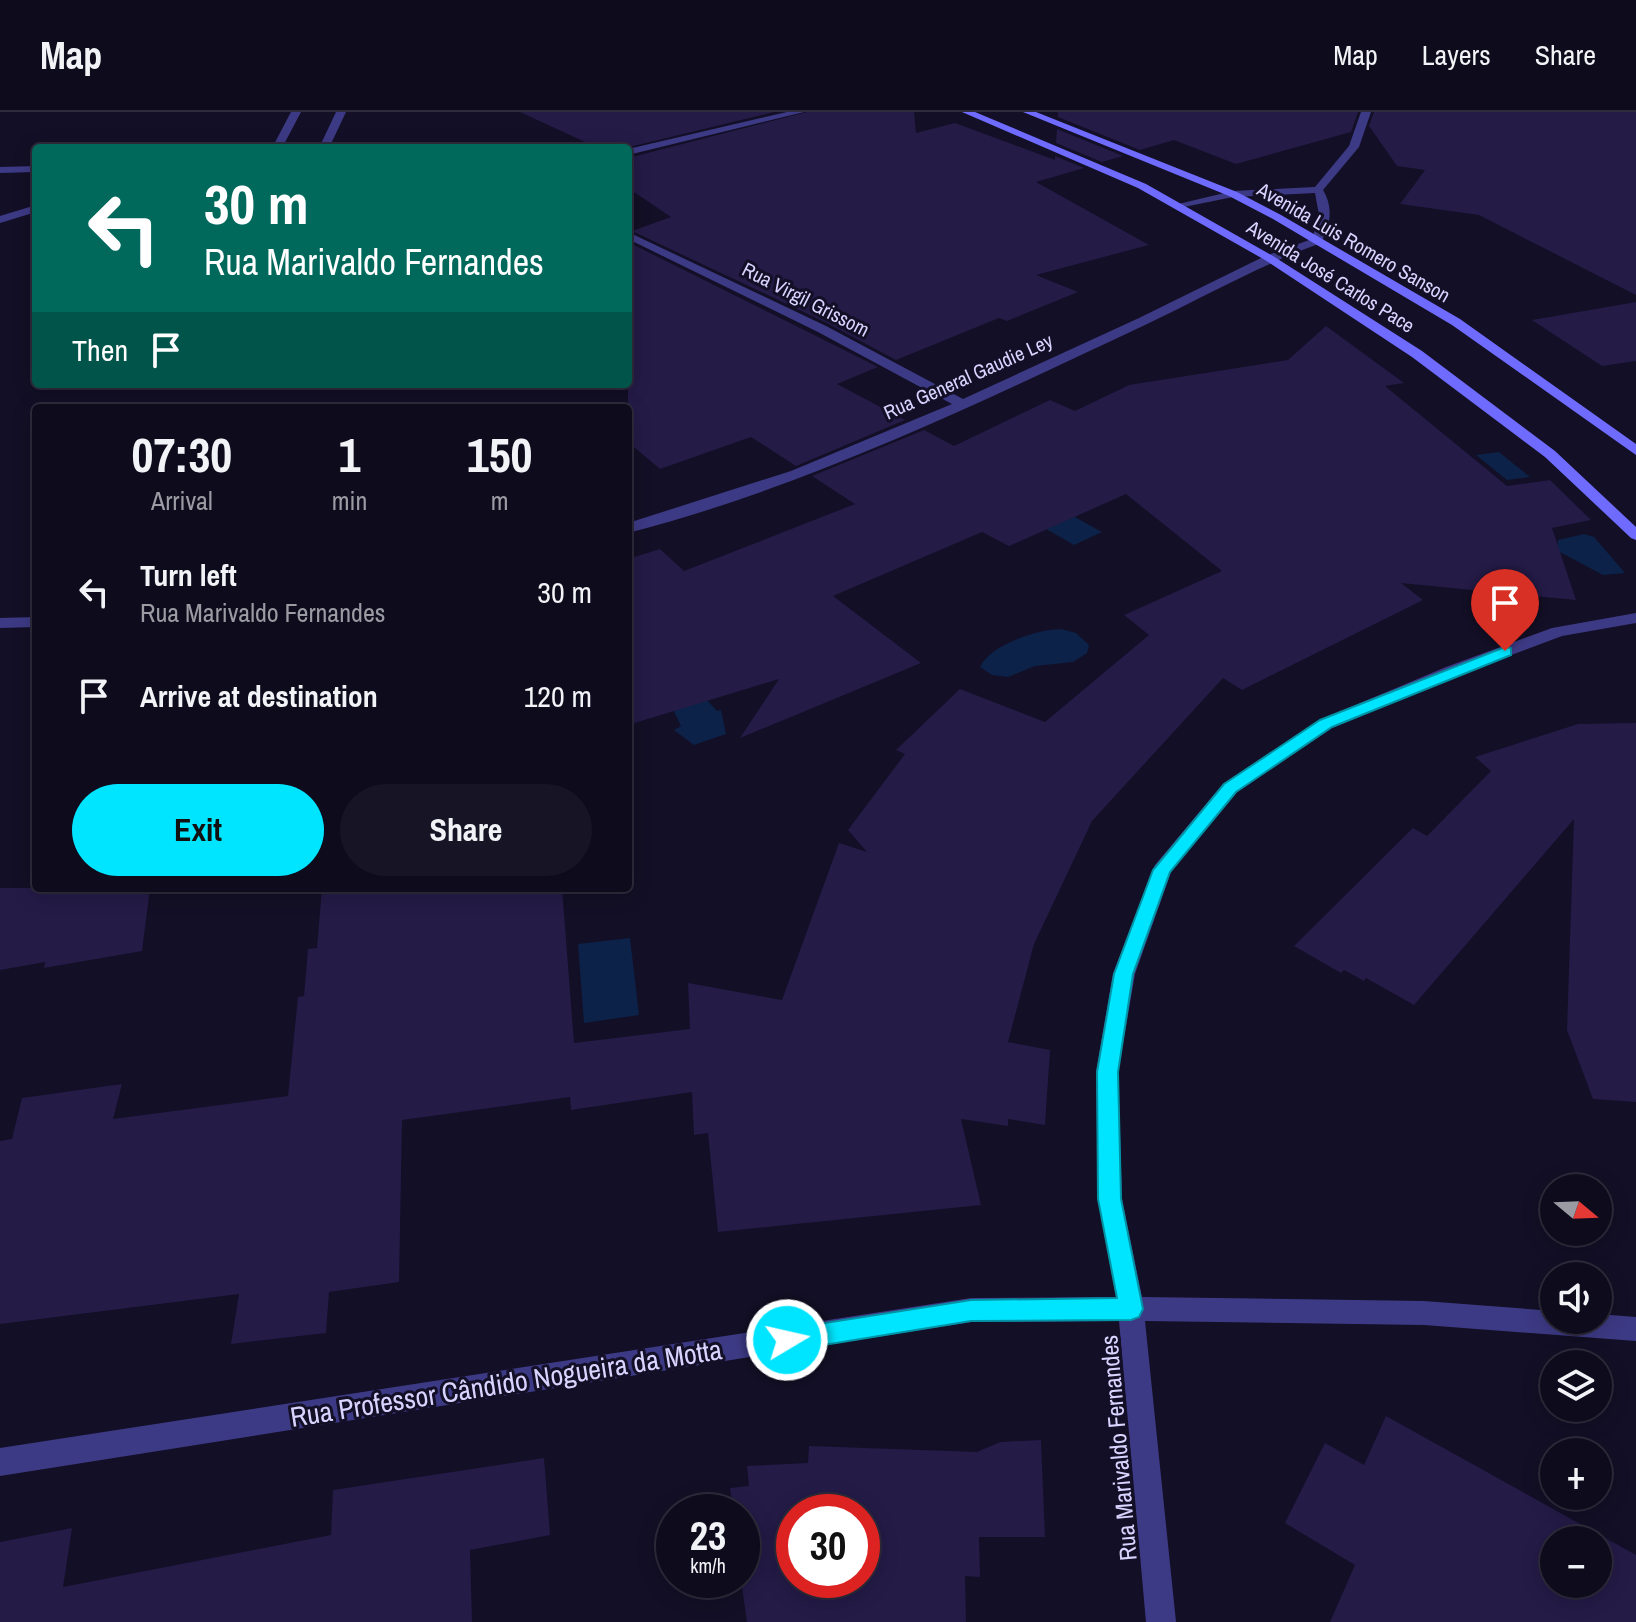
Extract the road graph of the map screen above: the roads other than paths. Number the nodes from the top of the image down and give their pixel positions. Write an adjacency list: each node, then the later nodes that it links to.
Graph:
1 (296, 112): 7 (street)
2 (341, 112): 8 (street)
3 (799, 112): 9 (street)
4 (967, 112): 14 (main road, Avenida José Carlos Pace)
5 (1028, 112): 13 (main road, Avenida Luis Romero Sanson)
6 (1366, 112): 12 (street)
7 (279, 144)
8 (326, 144)
9 (632, 151)
10 (32, 169): 11 (street)
11 (0, 170)
12 (1318, 190): 13 (street); 18 (street)
13 (1233, 194): 14 (street); 18 (main road, Avenida Luis Romero Sanson)
14 (1179, 205): 19 (main road, Avenida José Carlos Pace)
15 (32, 209): 16 (street)
16 (0, 220)
17 (632, 237): 20 (street, Rua Virgil Grissom)
18 (1317, 241): 19 (street, Rua General Gaudie Ley); 21 (main road, Avenida Luis Romero Sanson)
19 (1269, 258): 20 (street, Rua General Gaudie Ley); 23 (main road, Avenida José Carlos Pace)
20 (963, 404): 22 (street, Rua General Gaudie Ley)
21 (1636, 451)
22 (632, 527)
23 (1636, 535)
24 (1636, 618): 27 (street, Rua Marivaldo Fernandes)
25 (32, 622): 26 (street)
26 (0, 623)
27 (1131, 1309): 28 (street, Rua Professor Cândido Nogueira da Motta); 29 (street, Rua Professor Cândido Nogueira da Motta); 30 (street, Rua Marivaldo Fernandes)
28 (1636, 1329)
29 (0, 1462)
30 (1161, 1622)

